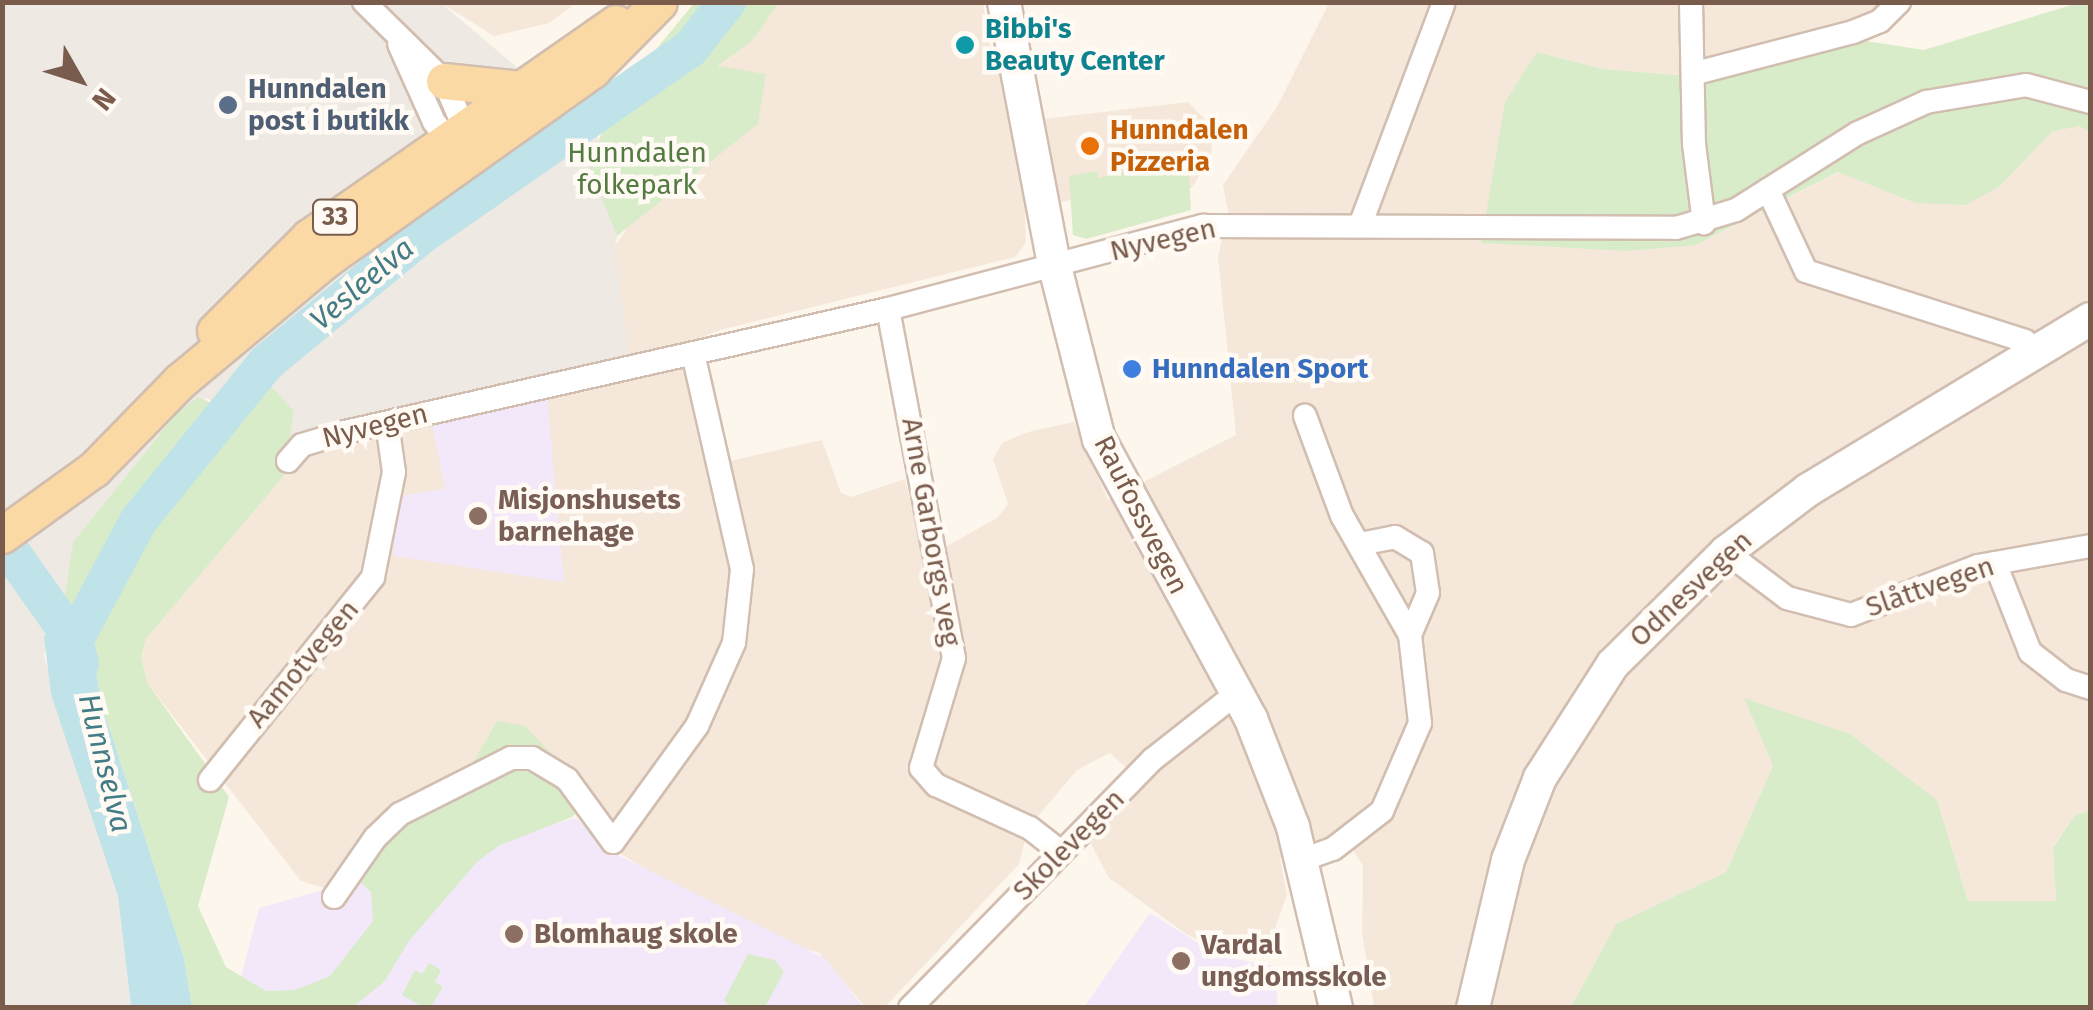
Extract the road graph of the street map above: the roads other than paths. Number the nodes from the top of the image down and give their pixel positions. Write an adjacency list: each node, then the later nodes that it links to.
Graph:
1 (364, 2): 8 (street)
2 (641, 2): 11 (main road, 33)
3 (659, 2): 13 (main road, 33)
4 (1004, 2): 17 (main road, Raufossvegen)
5 (1691, 2): 9 (street)
6 (1899, 2): 9 (street)
7 (1443, 4): 15 (street)
8 (398, 41): 10 (street); 13 (street)
9 (1696, 73): 16 (street)
10 (444, 81): 11 (main road); 13 (street)
11 (522, 89): 13 (main road, 33)
12 (2090, 102): 14 (street, Nyvegen)
13 (460, 142): 25 (main road, 33)
14 (1768, 190): 16 (street, Nyvegen); 20 (street)
15 (1361, 223): 16 (street, Nyvegen); 17 (street, Nyvegen)
16 (1704, 223)
17 (1054, 263): 18 (street, Nyvegen); 32 (main road, Raufossvegen)
18 (888, 309): 21 (street, Nyvegen); 34 (street, Arne Garborgs veg)
19 (2090, 319): 28 (main road, Odnesvegen)
20 (2024, 341)
21 (693, 353): 23 (street, Nyvegen); 36 (street)
22 (1305, 416): 26 (street)
23 (387, 423): 24 (street, Nyvegen); 33 (street, Aamotvegen)
24 (288, 461)
25 (2, 535)
26 (1360, 544): 30 (street); 30 (street)
27 (2090, 546): 29 (street, Slåttvegen)
28 (1726, 552): 29 (street, Slåttvegen); 39 (main road, Odnesvegen)
29 (1995, 563): 31 (street)
30 (1410, 635): 35 (street)
31 (2090, 688)
32 (1237, 693): 34 (street, Skolevegen); 35 (main road, Raufossvegen)
33 (210, 780)
34 (1061, 852): 37 (street, Skolevegen)
35 (1302, 860): 38 (main road, Raufossvegen)
36 (334, 897)
37 (910, 1008)
38 (1336, 1008)
39 (1473, 1008)

